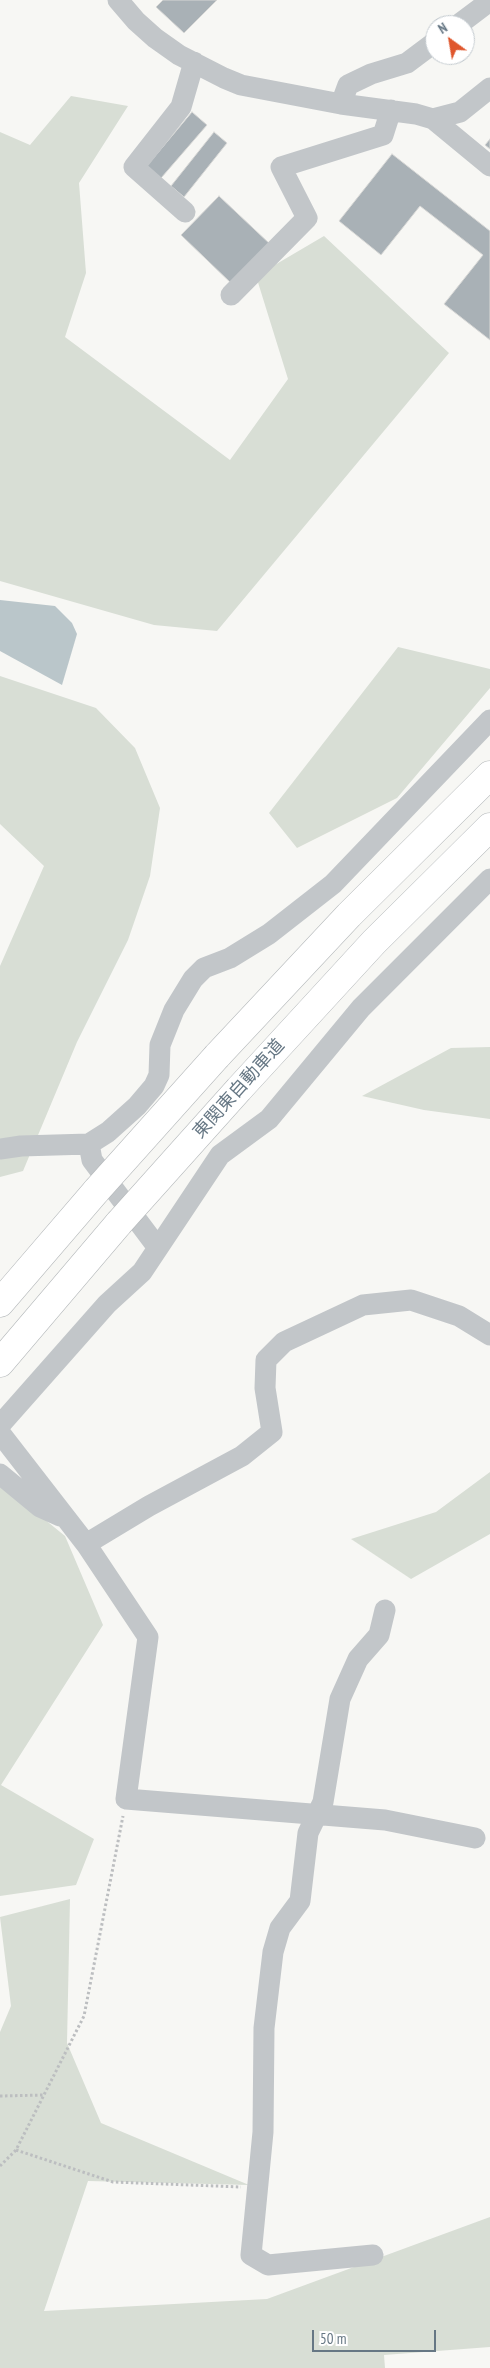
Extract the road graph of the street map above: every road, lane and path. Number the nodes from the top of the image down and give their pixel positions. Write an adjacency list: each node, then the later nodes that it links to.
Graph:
1 (118, 0): 5 (street)
2 (490, 1): 3 (street)
3 (471, 15)
4 (425, 50): 7 (street)
5 (194, 62): 7 (street); 11 (street)
6 (490, 88): 9 (street)
7 (340, 104): 8 (street)
8 (391, 110): 9 (street); 12 (street)
9 (432, 119): 10 (street)
10 (490, 166)
11 (185, 212)
12 (231, 295)
13 (490, 720): 17 (street)
14 (490, 774): 20 (highway, bridge)
15 (490, 827): 22 (highway, 東関東自動車道, bridge)
16 (490, 879): 19 (street)
17 (89, 1144): 18 (street); 19 (street)
18 (0, 1149)
19 (158, 1248): 23 (street)
20 (0, 1303)
21 (490, 1335): 27 (street)
22 (0, 1362)
23 (0, 1425)
24 (5, 1439): 26 (street)
25 (0, 1474): 26 (street)
26 (65, 1518): 27 (street)
27 (86, 1544): 29 (street)
28 (385, 1610): 30 (street)
29 (126, 1799): 30 (street); 32 (path)
30 (317, 1816): 31 (street); 36 (street)
31 (475, 1838)
32 (45, 2095): 33 (path); 34 (path)
33 (0, 2096)
34 (16, 2150): 35 (path); 36 (path)
35 (0, 2166)
36 (257, 2188): 37 (street)
37 (373, 2255)

